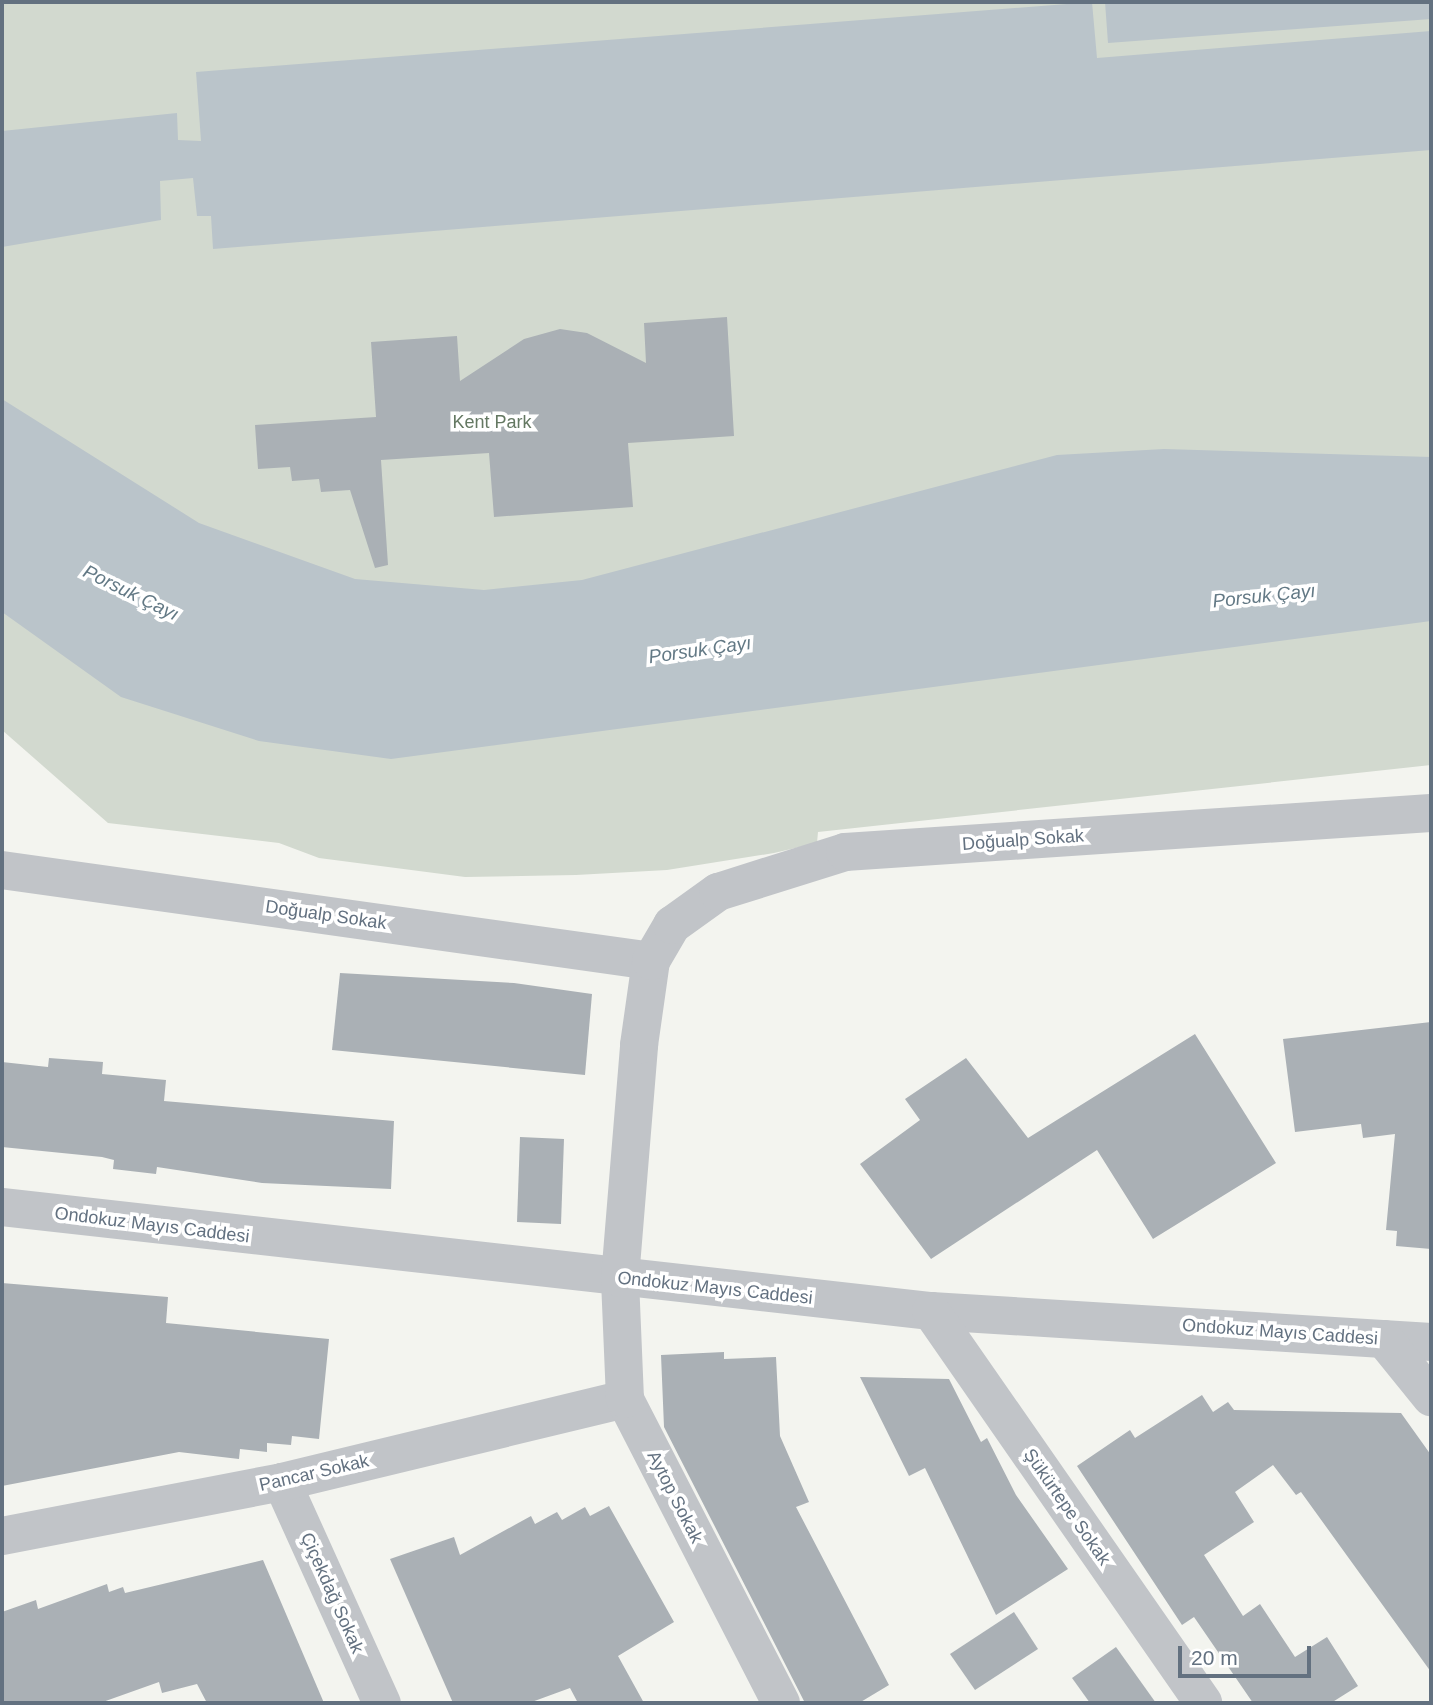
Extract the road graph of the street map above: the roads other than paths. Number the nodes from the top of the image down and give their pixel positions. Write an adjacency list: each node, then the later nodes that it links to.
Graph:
1 (1431, 813): 3 (street, Doğualp Sokak)
2 (2, 870): 3 (street, Doğualp Sokak)
3 (651, 961): 5 (street, Doğualp Sokak)
4 (2, 1206): 5 (street, Ondokuz Mayıs Caddesi)
5 (620, 1278): 6 (street, Ondokuz Mayıs Caddesi); 10 (street, Aytop Sokak)
6 (931, 1311): 7 (street, Ondokuz Mayıs Caddesi); 15 (street, Şükürtepe Sokak)
7 (1384, 1339): 8 (street, Ondokuz Mayıs Caddesi); 9 (street)
8 (1431, 1342)
9 (1431, 1396)
10 (625, 1399): 11 (street, Pancar Sokak); 14 (street, Aytop Sokak)
11 (282, 1482): 12 (street, Pancar Sokak); 13 (street, Çiçekdağ Sokak)
12 (2, 1536)
13 (382, 1703)
14 (781, 1703)
15 (1203, 1703)

